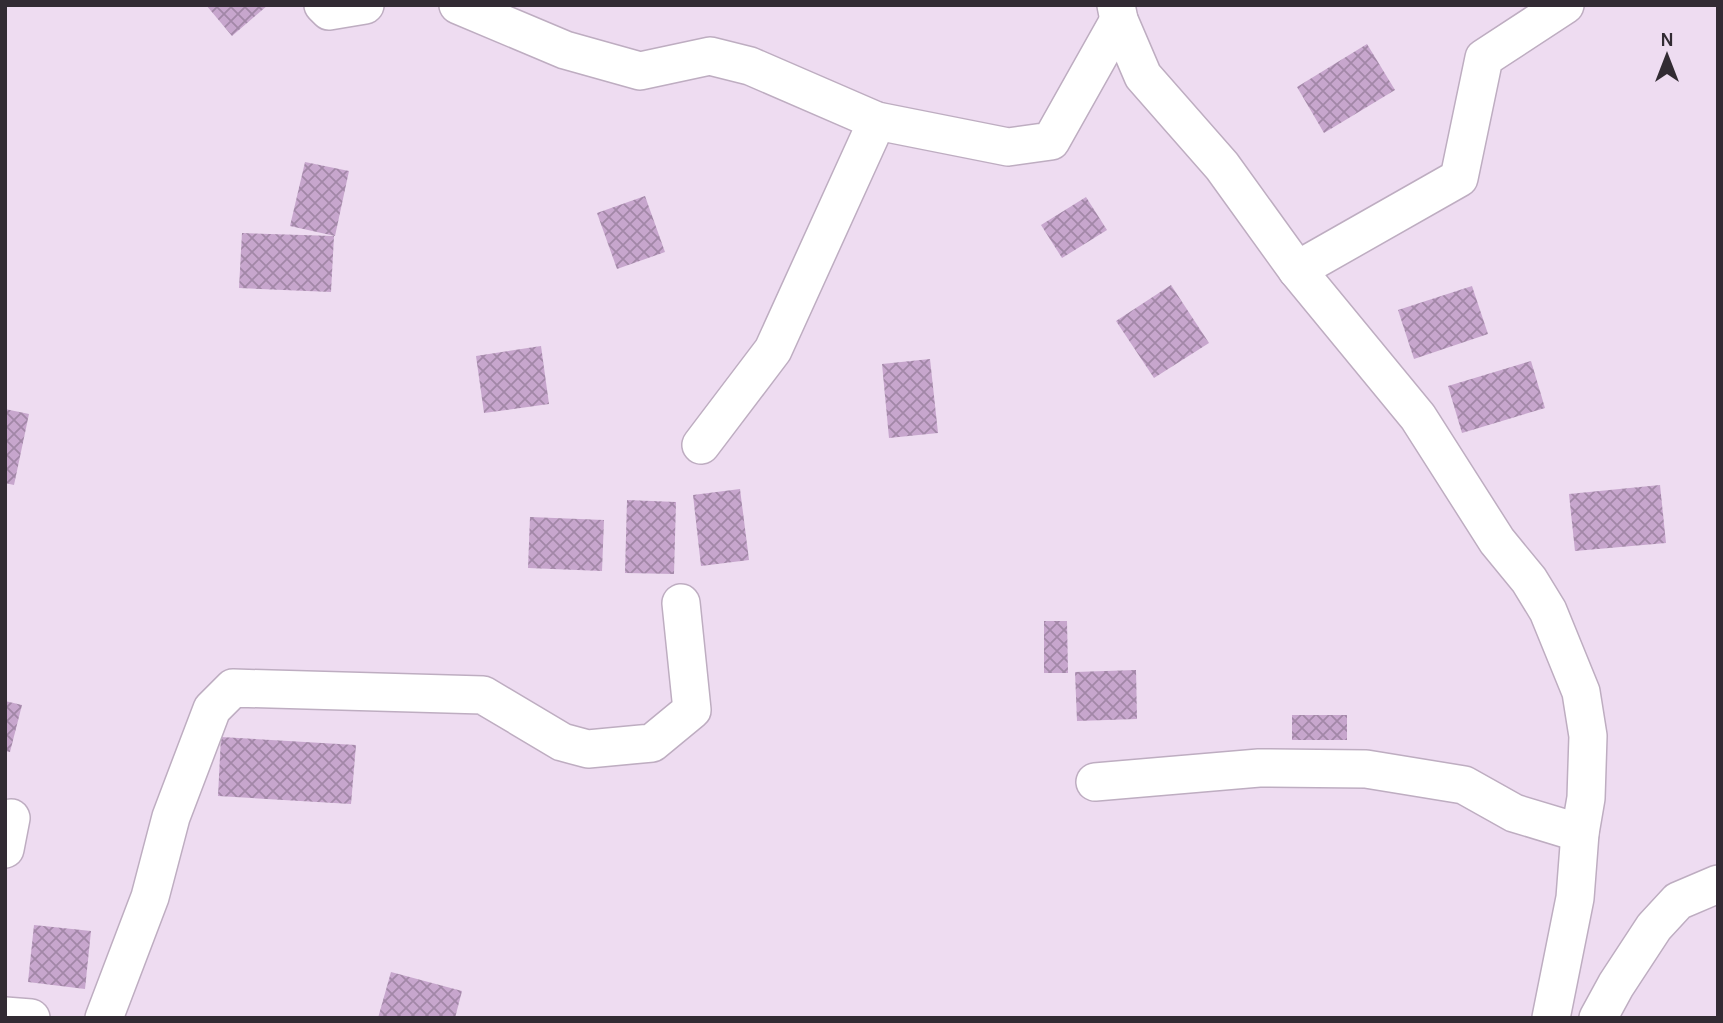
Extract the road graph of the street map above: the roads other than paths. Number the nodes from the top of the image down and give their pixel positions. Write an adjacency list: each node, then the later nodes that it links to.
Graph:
1 (323, 5): 2 (street)
2 (365, 5)
3 (458, 5): 6 (street)
4 (1565, 5): 7 (street)
5 (1118, 13): 6 (street); 7 (street)
6 (877, 121): 8 (street)
7 (1297, 271): 11 (street)
8 (701, 446)
9 (681, 603): 15 (street)
10 (1095, 782): 11 (street)
11 (1580, 833): 16 (street)
12 (1718, 884): 17 (street)
13 (5, 1016): 14 (street)
14 (31, 1018)
15 (104, 1018)
16 (1551, 1018)
17 (1598, 1018)

